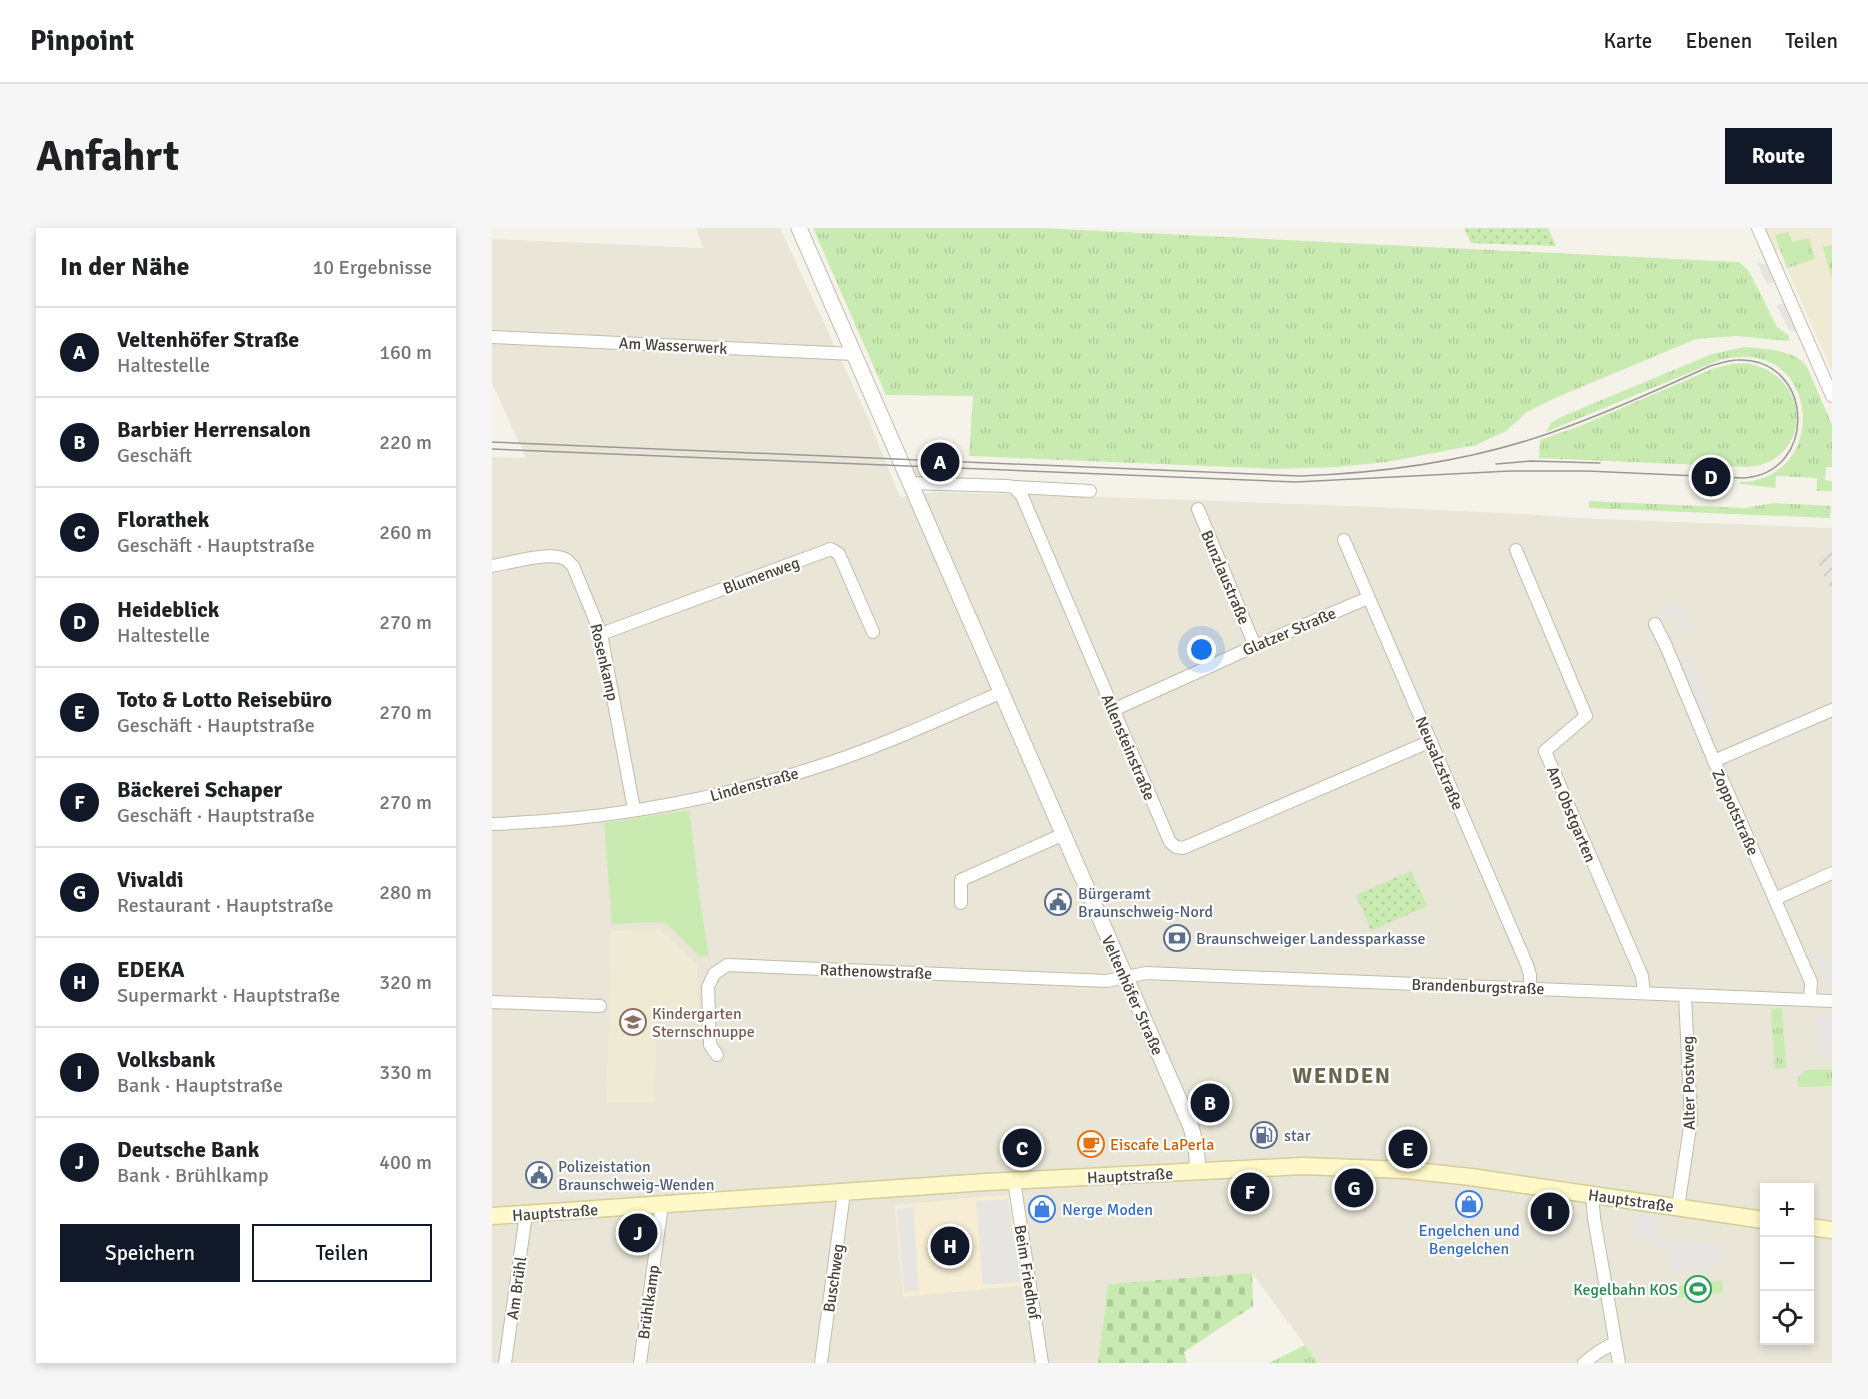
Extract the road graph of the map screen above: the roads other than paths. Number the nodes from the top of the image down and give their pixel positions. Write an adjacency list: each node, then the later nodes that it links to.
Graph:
1 (799, 228): 4 (street, Veltenhöfer Straße)
2 (1758, 228): 5 (street)
3 (492, 337): 4 (street, Am Wasserwerk)
4 (854, 354): 6 (street, Veltenhöfer Straße)
5 (1832, 396)
6 (910, 483): 7 (street); 18 (street, Veltenhöfer Straße)
7 (1014, 487): 8 (street); 19 (street, Allensteinstraße)
8 (1090, 491)
9 (1198, 509): 17 (street, Bunzlaustraße)
10 (1344, 540): 13 (street, Neusalzstraße)
11 (1516, 550): 31 (street, Am Obstgarten)
12 (492, 567): 16 (street, Rosenkamp)
13 (1368, 598): 17 (street, Glatzer Straße); 21 (street, Neusalzstraße)
14 (1655, 624): 22 (street, Zoppotstraße)
15 (873, 632): 16 (street, Blumenweg)
16 (601, 634): 23 (street, Rosenkamp)
17 (1255, 646): 19 (street, Glatzer Straße)
18 (1002, 692): 23 (street, Lindenstraße); 25 (street, Veltenhöfer Straße)
19 (1113, 710): 21 (street, Allensteinstraße)
20 (1832, 710): 22 (street)
21 (1431, 741): 30 (street, Neusalzstraße)
22 (1714, 760): 27 (street, Zoppotstraße)
23 (634, 809): 24 (street, Lindenstraße)
24 (492, 824)
25 (1064, 834): 28 (street); 29 (street, Veltenhöfer Straße)
26 (1832, 873): 27 (street)
27 (1775, 899): 33 (street, Zoppotstraße)
28 (961, 903)
29 (1124, 977): 30 (street, Brandenburgstraße); 37 (street, Rathenowstraße); 38 (street, Veltenhöfer Straße)
30 (1530, 988): 31 (street, Brandenburgstraße)
31 (1644, 993): 32 (street, Brandenburgstraße)
32 (1685, 994): 33 (street, Brandenburgstraße); 43 (street, Alter Postweg)
33 (1810, 1000): 34 (street, Brandenburgstraße)
34 (1832, 1001)
35 (492, 1002): 36 (street)
36 (600, 1006)
37 (717, 1055)
38 (1198, 1172): 39 (main road, Hauptstraße); 41 (main road, Hauptstraße)
39 (1014, 1181): 40 (main road, Hauptstraße); 53 (street, Beim Friedhof)
40 (844, 1193): 42 (main road, Hauptstraße); 52 (street, Buschweg)
41 (1592, 1194): 43 (main road, Hauptstraße); 49 (street)
42 (662, 1205): 44 (main road, Hauptstraße); 51 (street, Brühlkamp)
43 (1678, 1207): 46 (main road, Hauptstraße)
44 (526, 1214): 45 (main road, Hauptstraße); 50 (street, Am Brühl)
45 (492, 1216)
46 (1760, 1219)
47 (1814, 1228): 48 (main road)
48 (1832, 1230)
49 (1614, 1342): 54 (street); 55 (street)
50 (505, 1363)
51 (640, 1363)
52 (821, 1363)
53 (1042, 1363)
54 (1584, 1363)
55 (1619, 1363)

